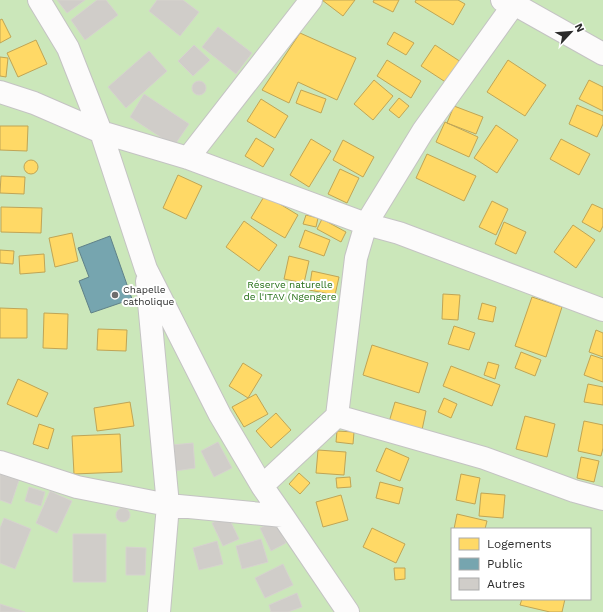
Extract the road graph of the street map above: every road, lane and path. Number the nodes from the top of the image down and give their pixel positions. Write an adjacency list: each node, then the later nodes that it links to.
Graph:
1 (39, 0): 6 (street)
2 (311, 0): 7 (street)
3 (508, 2): 4 (street); 8 (street)
4 (603, 54)
5 (0, 92): 6 (street)
6 (101, 132): 7 (street); 9 (street)
7 (188, 158): 8 (street)
8 (366, 224): 10 (street); 11 (street)
9 (146, 269): 13 (street); 15 (street)
10 (603, 310)
11 (337, 416): 13 (street); 14 (street)
12 (0, 462): 15 (street)
13 (262, 486): 16 (street)
14 (603, 500)
15 (168, 505): 16 (street); 17 (street)
16 (283, 516): 18 (street)
17 (159, 612)
18 (348, 612)

